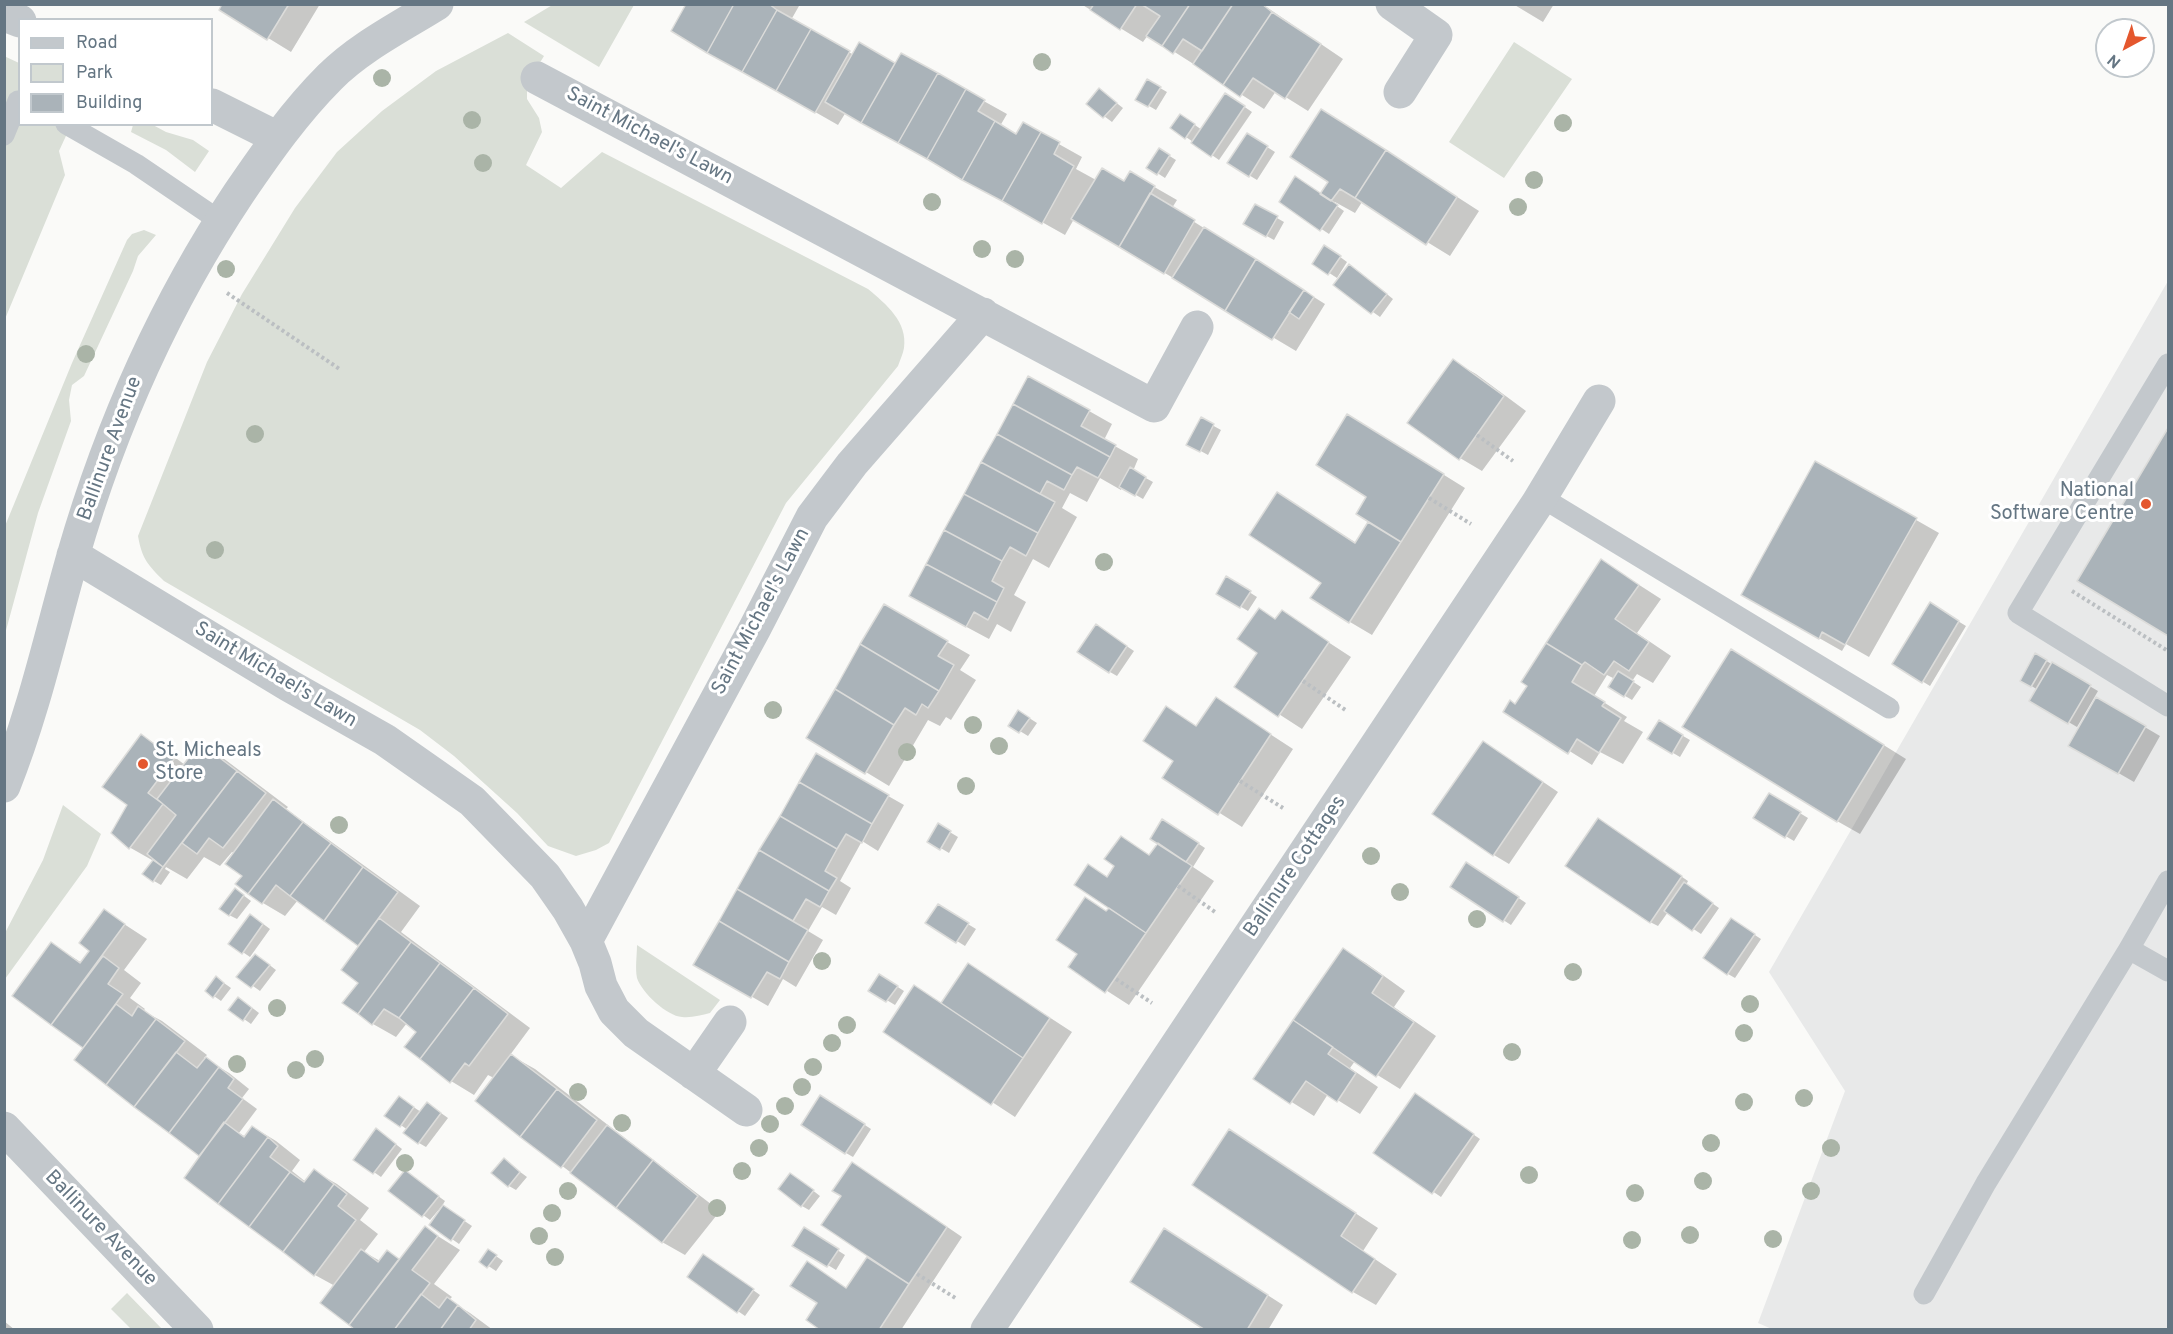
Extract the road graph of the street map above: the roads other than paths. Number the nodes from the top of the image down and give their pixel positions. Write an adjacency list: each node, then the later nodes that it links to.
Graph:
1 (437, 4): 9 (street, Ballinure Avenue)
2 (1392, 4): 4 (street)
3 (537, 78): 11 (street, Saint Michael's Lawn)
4 (1400, 92)
5 (14, 98): 8 (lane)
6 (213, 106): 9 (street)
7 (70, 126): 10 (lane)
8 (4, 135)
9 (276, 137): 10 (street, Ballinure Avenue)
10 (220, 221): 16 (street, Ballinure Avenue)
11 (983, 314): 12 (street, Saint Michael's Lawn); 21 (street, Saint Michael's Lawn)
12 (1197, 327)
13 (2169, 364): 17 (lane)
14 (1599, 401): 15 (street, Ballinure Cottages)
15 (1541, 497): 18 (lane); 30 (street, Ballinure Cottages)
16 (73, 555): 19 (street, Ballinure Avenue); 21 (street, Saint Michael's Lawn)
17 (2169, 706)
18 (1889, 708)
19 (4, 786)
20 (2169, 881): 22 (lane)
21 (586, 941): 25 (street, Saint Michael's Lawn)
22 (2129, 949): 23 (lane); 28 (lane)
23 (2169, 971)
24 (730, 1022): 25 (street)
25 (694, 1074): 26 (street, Saint Michael's Lawn)
26 (746, 1110)
27 (4, 1128): 29 (street, Ballinure Avenue)
28 (1924, 1294)
29 (197, 1329)
30 (987, 1329)

